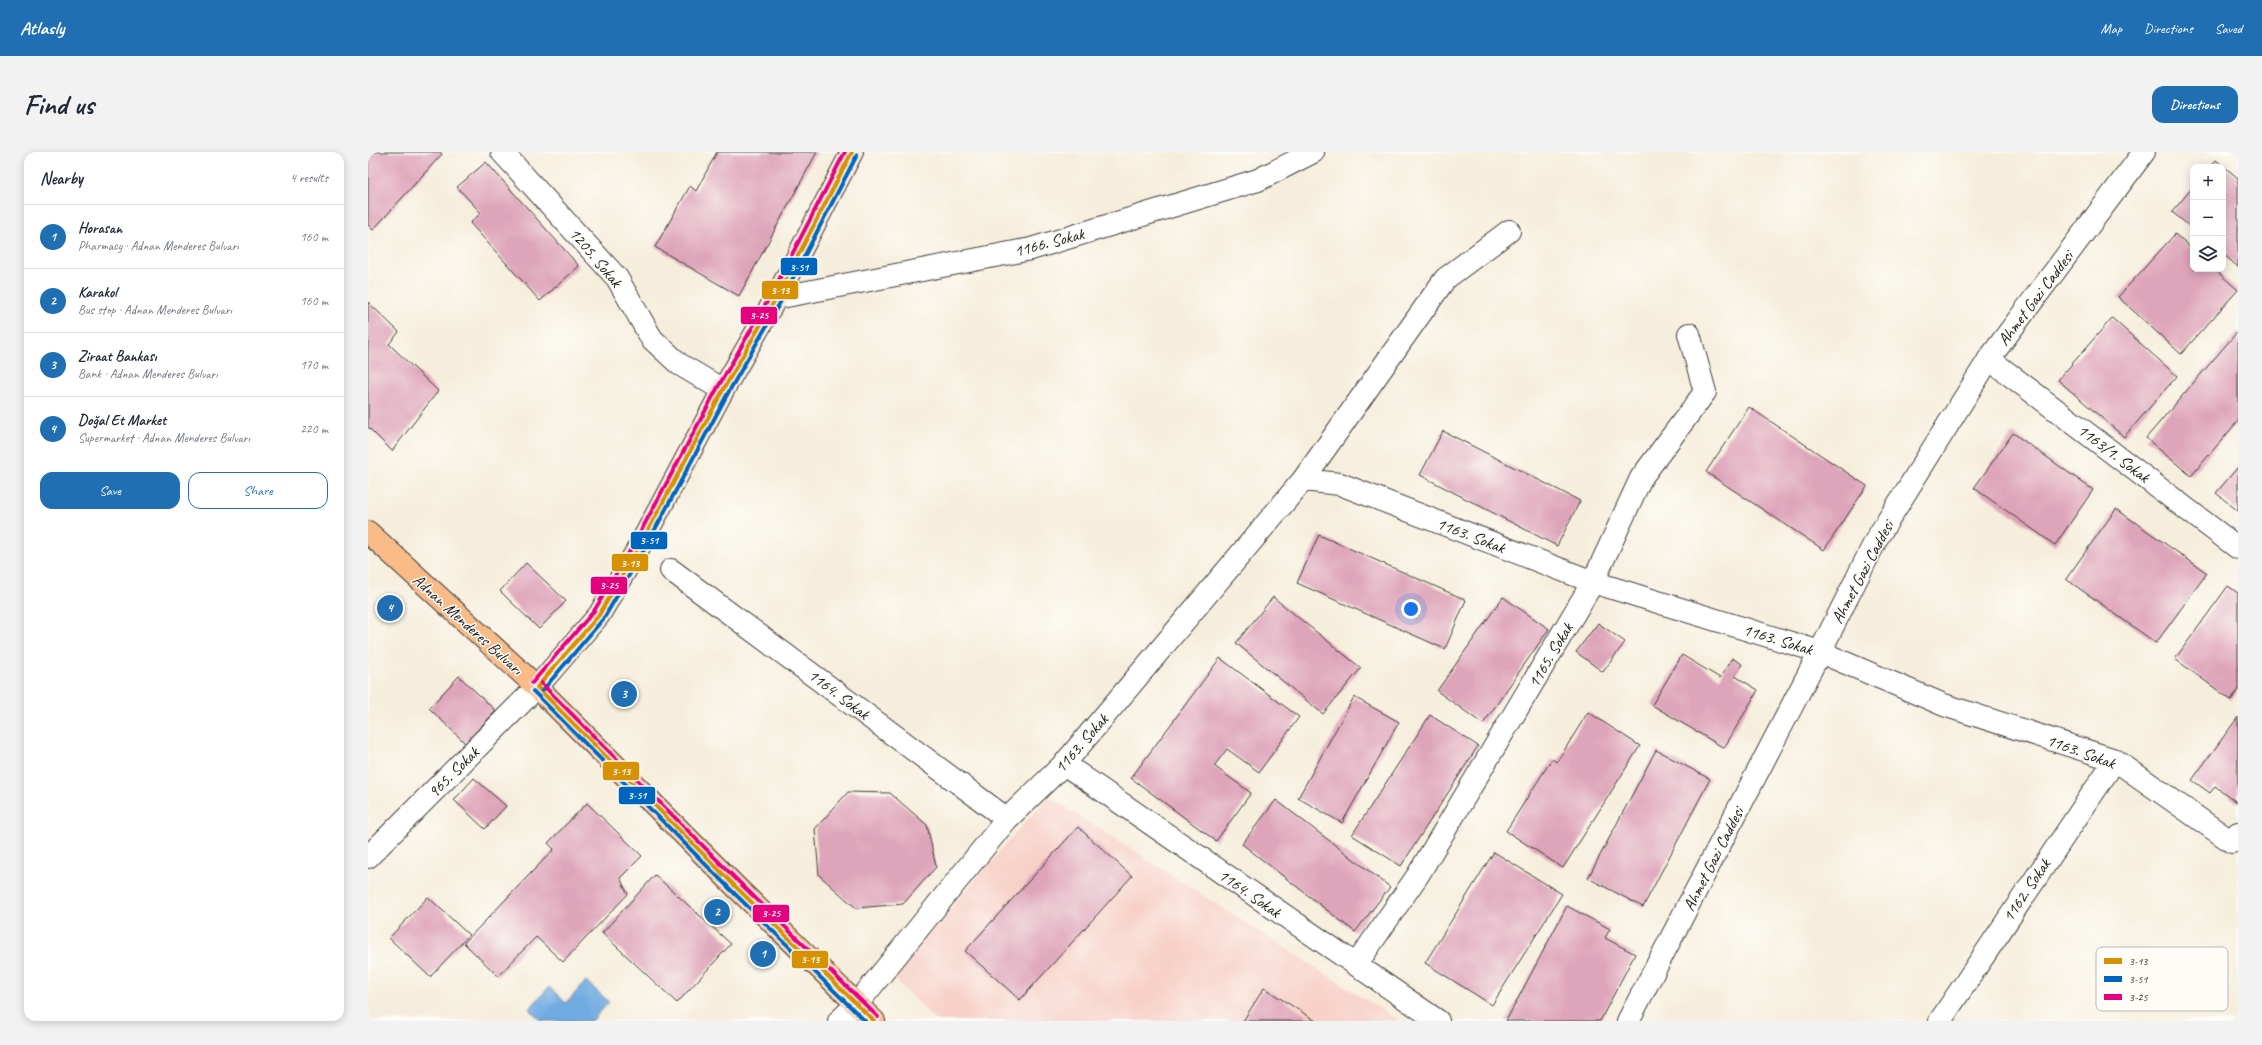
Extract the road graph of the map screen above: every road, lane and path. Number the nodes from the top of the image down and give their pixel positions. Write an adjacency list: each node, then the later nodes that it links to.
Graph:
1 (502, 152): 9 (street, 1205. Sokak)
2 (852, 152): 6 (main road)
3 (1313, 152): 6 (street, 1166. Sokak)
4 (2144, 152): 8 (street, Ahmet Gazi Caddesi)
5 (1508, 231): 10 (street, 1163. Sokak)
6 (776, 298): 9 (main road)
7 (1689, 334): 14 (street, 1165. Sokak)
8 (1989, 359): 12 (street, 1163/1. Sokak); 15 (street, Ahmet Gazi Caddesi)
9 (723, 390): 16 (main road)
10 (1303, 480): 14 (street, 1163. Sokak); 18 (street, 1163. Sokak)
11 (368, 532): 16 (main road, Adnan Menderes Bulvarı)
12 (2238, 548)
13 (671, 570): 19 (street, 1164. Sokak)
14 (1594, 582): 15 (street, 1163. Sokak); 22 (street, 1165. Sokak)
15 (1820, 652): 17 (street, 1163. Sokak); 27 (street, Ahmet Gazi Caddesi)
16 (538, 687): 21 (street, 965. Sokak); 23 (main road, Adnan Menderes Bulvarı)
17 (2115, 760): 20 (street, 1163. Sokak); 28 (street, 1162. Sokak)
18 (1064, 764): 19 (street, 1163. Sokak); 22 (street, 1164. Sokak)
19 (1007, 819): 23 (street, 1163. Sokak)
20 (2235, 838)
21 (368, 857)
22 (1356, 965): 26 (street, 1164. Sokak)
23 (857, 1004): 24 (street, 1163. Sokak); 25 (main road, Adnan Menderes Bulvarı)
24 (839, 1021)
25 (874, 1021)
26 (1438, 1021)
27 (1628, 1021)
28 (1940, 1021)

